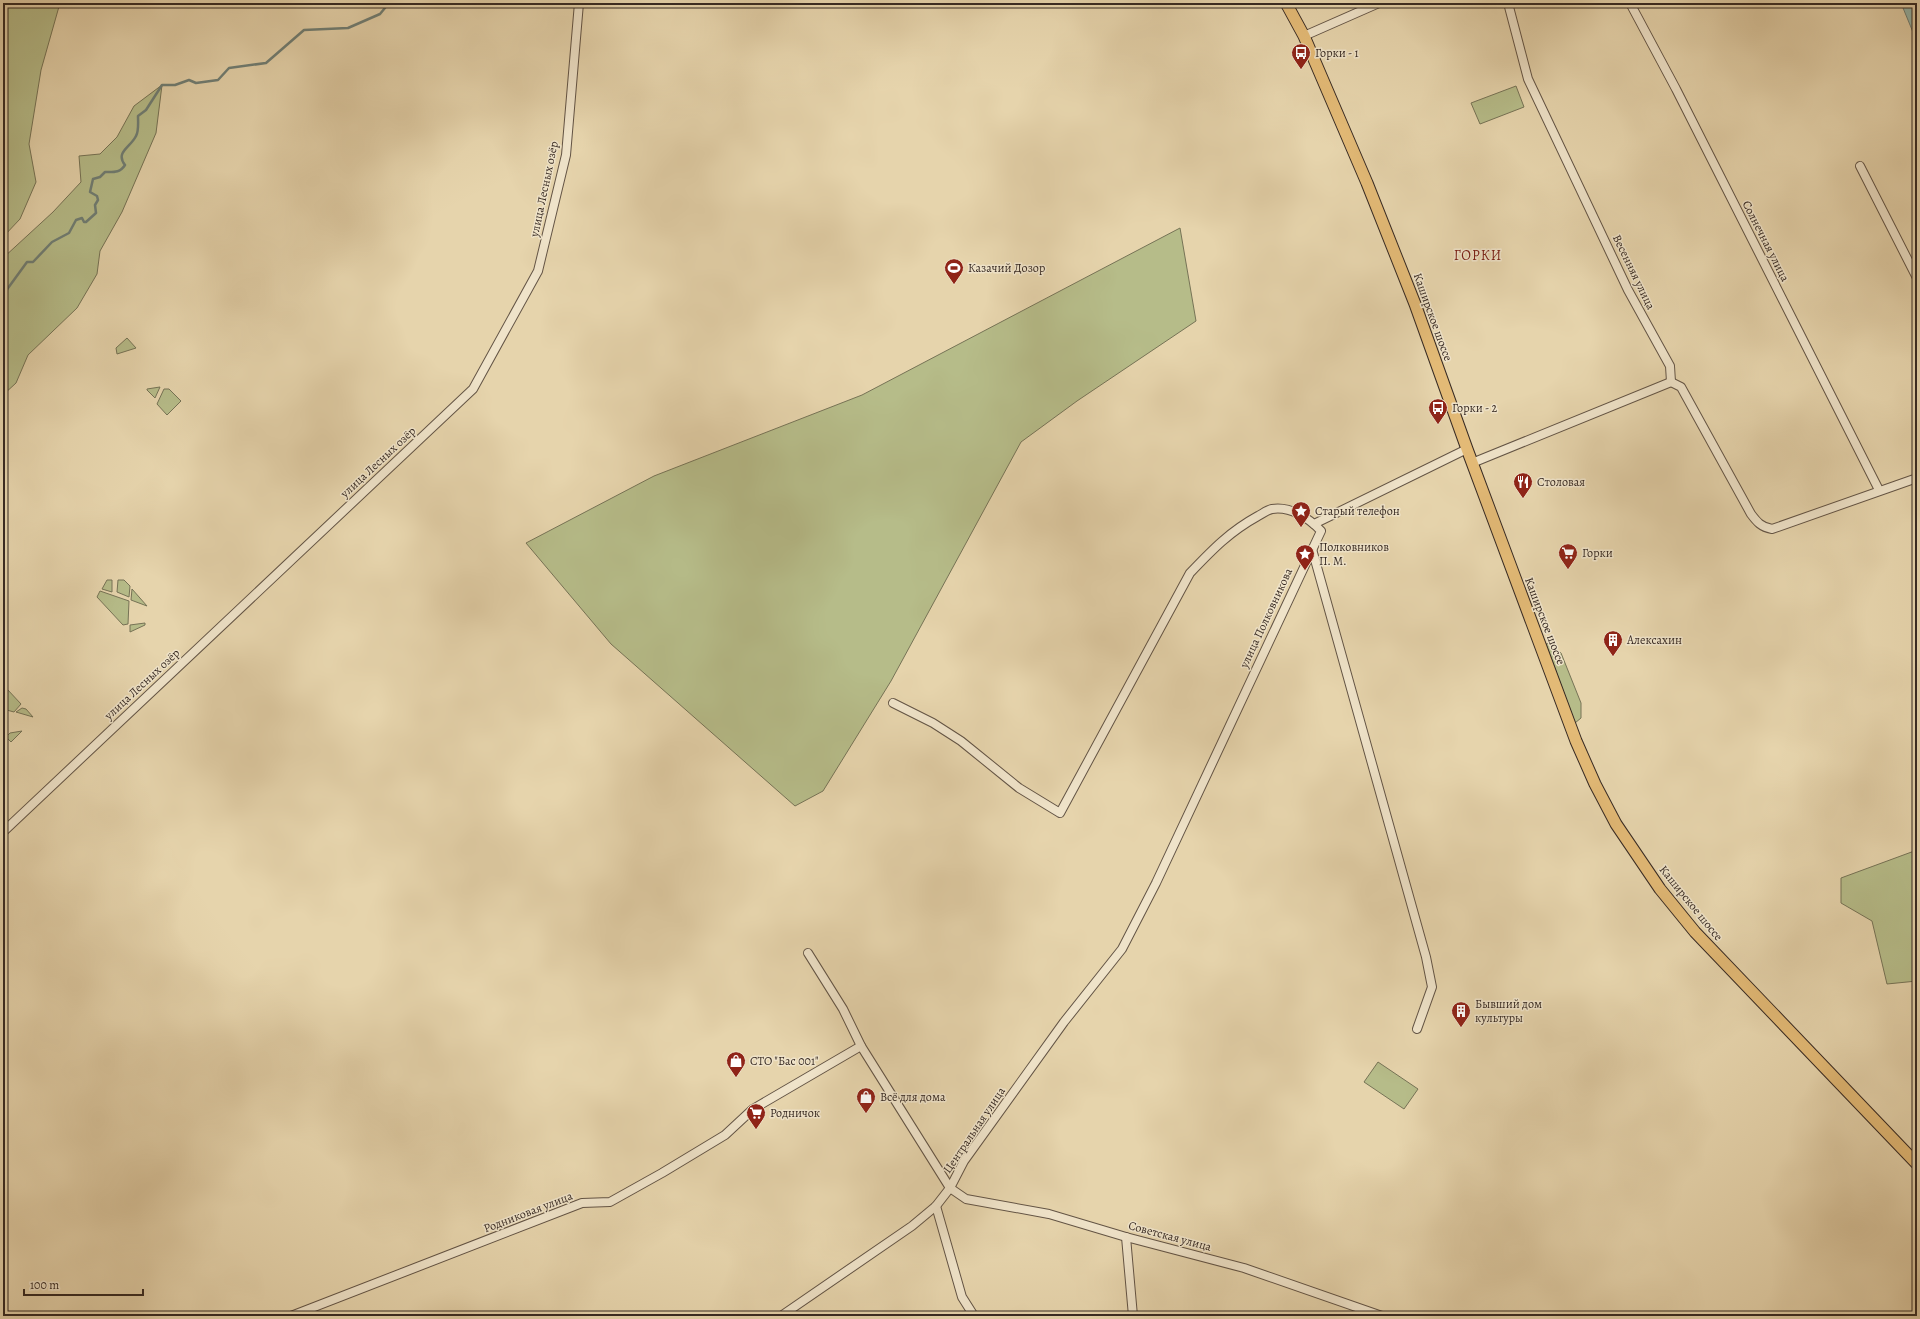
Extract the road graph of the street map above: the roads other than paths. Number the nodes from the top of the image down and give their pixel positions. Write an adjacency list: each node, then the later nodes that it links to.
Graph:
1 (579, 3): 17 (street, улица Лесных озёр)
2 (1286, 3): 6 (main road, Каширское шоссе)
3 (1379, 3): 6 (street)
4 (1508, 3): 9 (street, Весенняя улица)
5 (1630, 3): 13 (street, Солнечная улица)
6 (1304, 36): 10 (main road, Каширское шоссе)
7 (1860, 166): 8 (street)
8 (1917, 278)
9 (1671, 382): 11 (street); 13 (street)
10 (1466, 449): 11 (main road, Каширское шоссе); 14 (street)
11 (1472, 463): 22 (main road, Каширское шоссе)
12 (1917, 478): 13 (street)
13 (1879, 490)
14 (1314, 524): 15 (street, улица Полковникова); 16 (street)
15 (1312, 548): 18 (street, улица Полковникова); 20 (street)
16 (893, 703)
17 (3, 832)
18 (1142, 912): 23 (street, Центральная улица)
19 (808, 953): 21 (street)
20 (1417, 1029)
21 (861, 1046): 23 (street); 26 (street, Родниковая улица)
22 (1917, 1164)
23 (950, 1188): 24 (street, Центральная улица); 25 (street, Советская улица)
24 (936, 1206): 28 (street, Центральная улица); 29 (street)
25 (1126, 1237): 30 (street); 31 (street, Советская улица)
26 (313, 1312): 27 (street, Родниковая улица)
27 (291, 1316)
28 (781, 1316)
29 (974, 1316)
30 (1133, 1316)
31 (1382, 1316)

